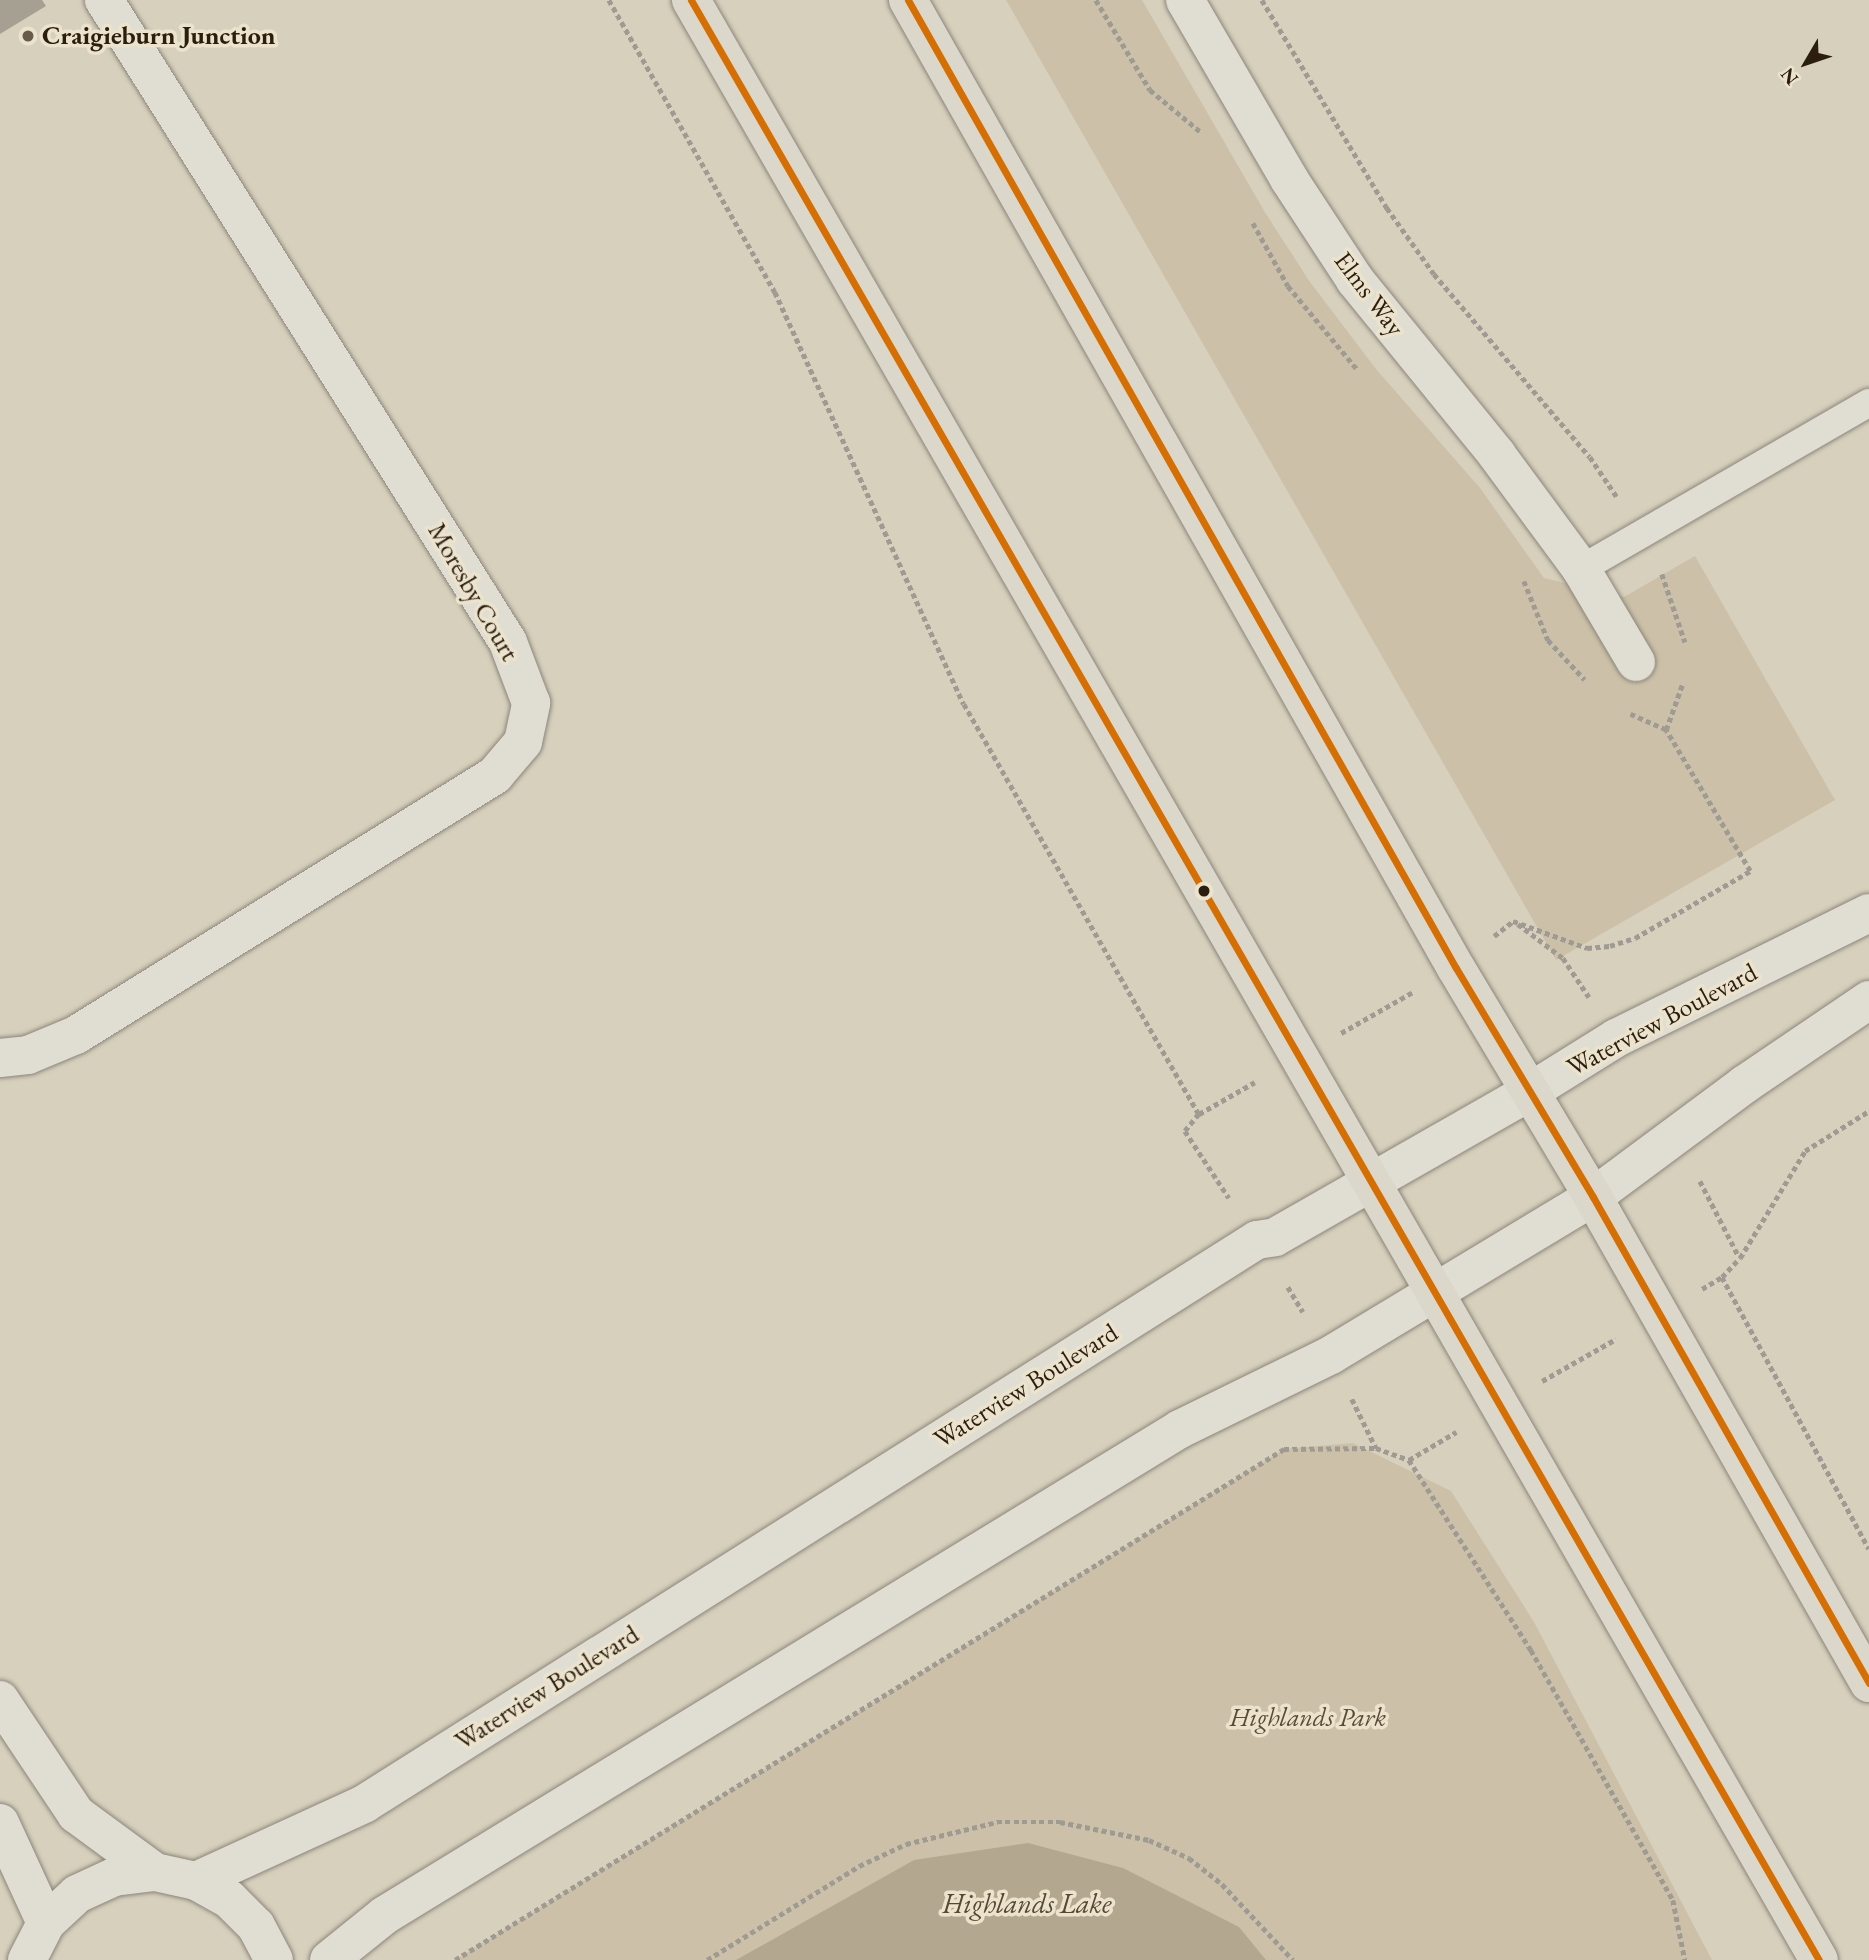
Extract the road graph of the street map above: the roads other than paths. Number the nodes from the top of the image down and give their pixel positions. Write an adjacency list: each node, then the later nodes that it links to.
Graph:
1 (104, 0): 10 (street, Moresby Court)
2 (691, 0): 12 (main road)
3 (908, 0): 11 (main road)
4 (1185, 0): 6 (street, Elms Way)
5 (1869, 403): 6 (lane)
6 (1580, 569): 7 (street, Elms Way)
7 (1636, 662)
8 (1869, 913): 11 (street, Waterview Boulevard)
9 (1869, 1000): 13 (street)
10 (0, 1058)
11 (1531, 1091): 12 (street, Waterview Boulevard); 13 (main road)
12 (1371, 1179): 14 (main road); 19 (street, Waterview Boulevard)
13 (1593, 1197): 14 (street); 15 (main road)
14 (1434, 1291): 23 (street); 24 (main road)
15 (1869, 1683)
16 (0, 1700): 18 (street)
17 (0, 1824): 20 (street)
18 (155, 1872): 19 (street); 20 (street)
19 (196, 1881): 22 (street)
20 (46, 1923): 21 (street)
21 (27, 1960)
22 (274, 1960)
23 (329, 1960)
24 (1819, 1960)

